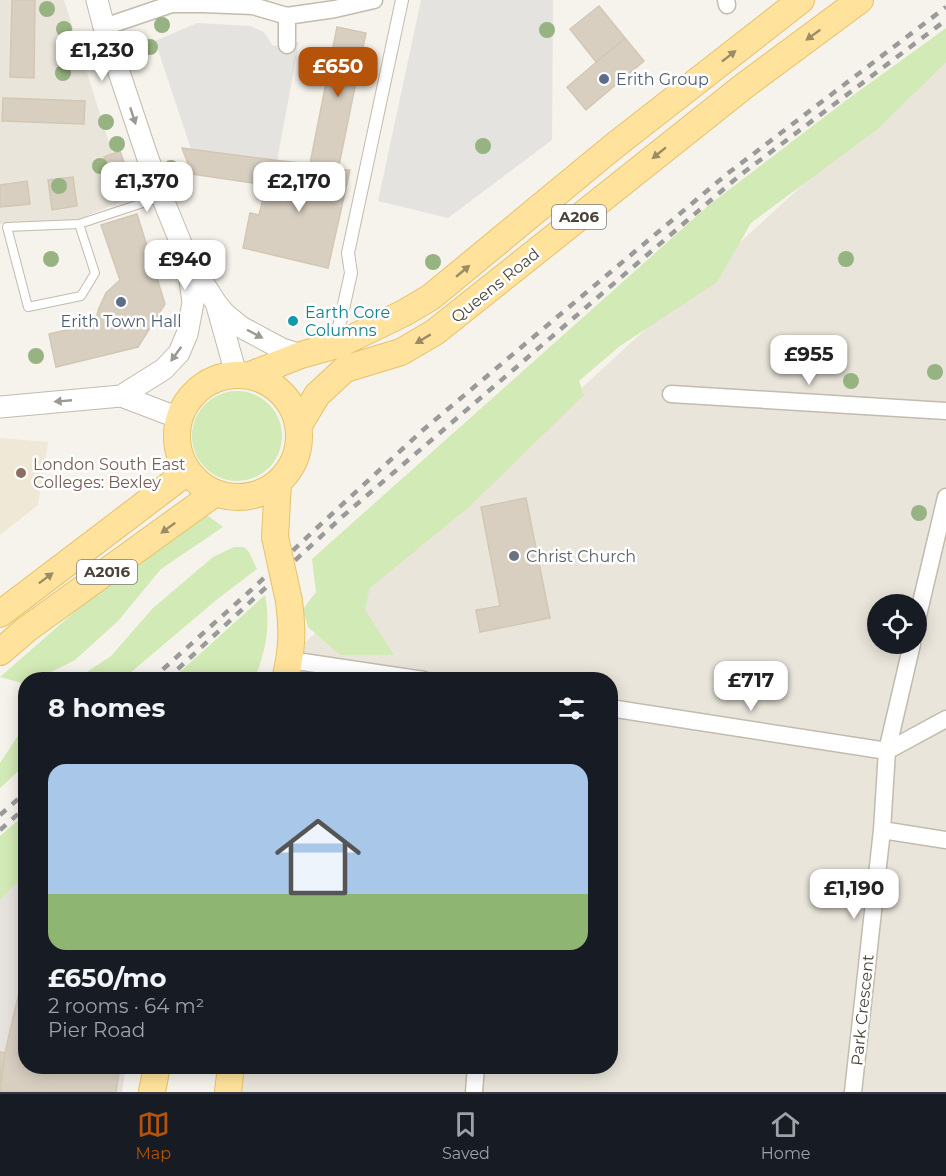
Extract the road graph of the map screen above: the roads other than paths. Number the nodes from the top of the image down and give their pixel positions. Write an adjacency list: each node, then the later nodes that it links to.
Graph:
1 (97, 0): 7 (street)
2 (374, 0): 6 (street)
3 (402, 0): 13 (street)
4 (801, 0): 13 (main road, Queens Road / A206, one-way to 4)
5 (860, 0): 21 (main road, Queens Road / A206, one-way to 21)
6 (287, 16): 7 (street); 8 (street)
7 (104, 27): 9 (street, one-way to 9)
8 (287, 45)
9 (162, 196): 10 (lane); 11 (street)
10 (79, 224): 10 (lane)
11 (187, 258): 12 (street); 17 (street, one-way to 17)
12 (216, 303): 14 (street, one-way to 14); 15 (street)
13 (335, 346): 14 (main road, Queens Road / A206)
14 (301, 355): 15 (main road, Queens Road / A206)
15 (243, 374): 20 (main road); 21 (main road)
16 (671, 394): 19 (street)
17 (121, 396): 18 (street, one-way to 18); 20 (street)
18 (0, 407)
19 (946, 411)
20 (178, 418): 22 (main road)
21 (299, 425): 23 (main road)
22 (187, 472): 24 (main road); 29 (main road, A2016, one-way to 22)
23 (278, 483): 26 (main road); 27 (main road)
24 (215, 493): 26 (main road); 30 (main road, A2016, one-way to 30)
25 (946, 497): 28 (street)
26 (241, 498): 27 (main road)
27 (275, 537): 32 (main road, bridge)
28 (923, 594)
29 (0, 614)
30 (0, 651)
31 (910, 654): 36 (street, Park Crescent)
32 (288, 670): 33 (street)
33 (370, 672)
34 (618, 709): 36 (street)
35 (946, 719): 36 (street)
36 (887, 751): 37 (street, Park Crescent)
37 (882, 830): 38 (street); 45 (street, Park Crescent)
38 (946, 840)
39 (155, 1074): 42 (main road)
40 (230, 1074): 43 (main road)
41 (475, 1074): 44 (street)
42 (152, 1092)
43 (228, 1092)
44 (474, 1092)
45 (853, 1092)

